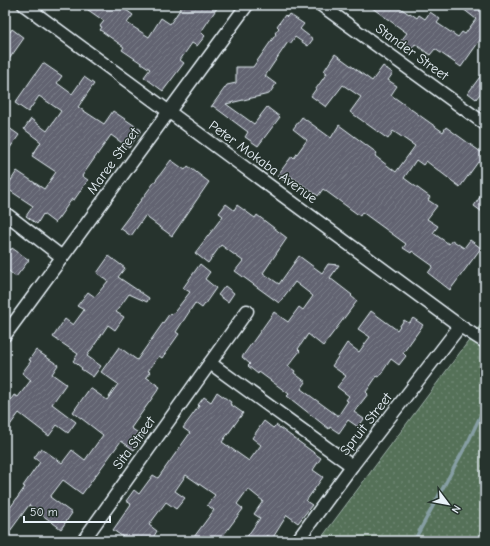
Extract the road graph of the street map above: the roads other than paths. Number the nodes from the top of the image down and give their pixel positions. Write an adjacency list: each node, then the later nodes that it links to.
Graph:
1 (24, 5): 4 (street, Peter Mokaba Avenue)
2 (247, 5): 4 (street, Maree Street)
3 (321, 5): 5 (street, Stander Street)
4 (168, 111): 7 (street, Maree Street); 9 (street, Peter Mokaba Avenue)
5 (485, 124)
6 (5, 213): 7 (street)
7 (62, 257): 10 (street, Maree Street)
8 (247, 311): 12 (street, Sita Street)
9 (460, 326): 11 (street, Peter Mokaba Avenue); 13 (street, Spruit Street)
10 (5, 335)
11 (485, 342)
12 (210, 363): 13 (street); 14 (street, Sita Street)
13 (352, 466): 15 (street, Spruit Street)
14 (83, 541)
15 (297, 541)

